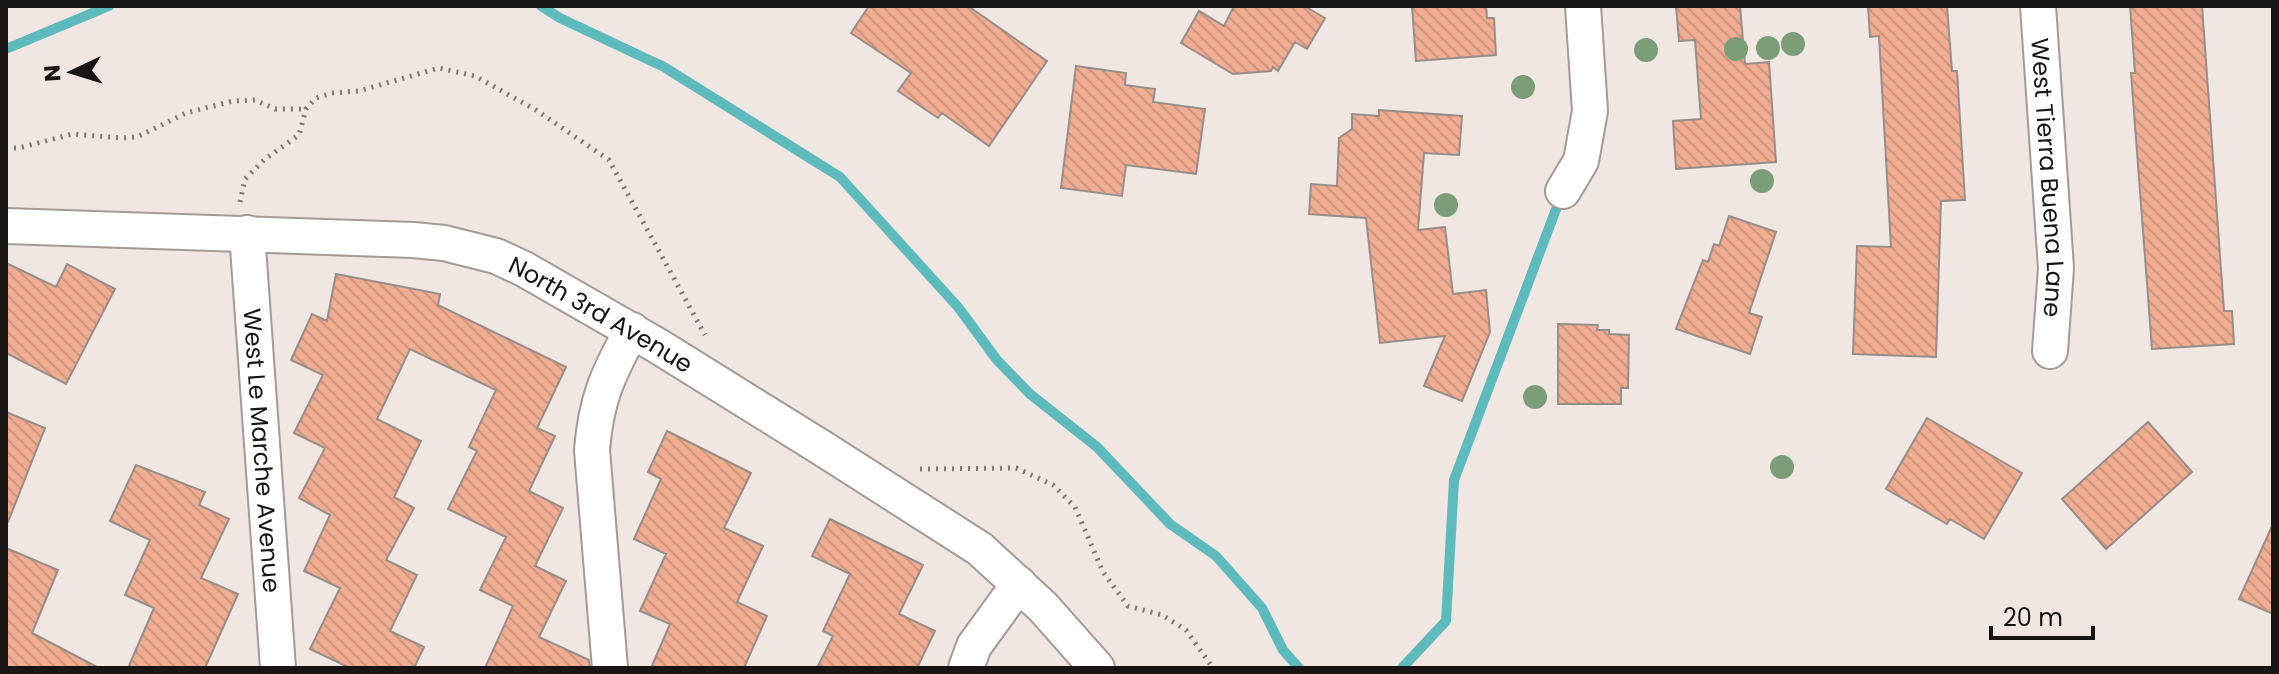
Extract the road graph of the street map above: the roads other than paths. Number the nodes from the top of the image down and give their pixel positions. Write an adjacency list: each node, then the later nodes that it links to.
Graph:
1 (1583, 6): 3 (street)
2 (2038, 6): 7 (street, West Tierra Buena Lane)
3 (1563, 191)
4 (6, 226): 5 (street, North 3rd Avenue)
5 (247, 233): 6 (street, North 3rd Avenue); 9 (street, West Le Marche Avenue)
6 (632, 330): 8 (street, North 3rd Avenue); 10 (street)
7 (2050, 351)
8 (1019, 584): 11 (street); 12 (street, North 3rd Avenue)
9 (278, 668)
10 (610, 668)
11 (966, 668)
12 (1097, 668)

